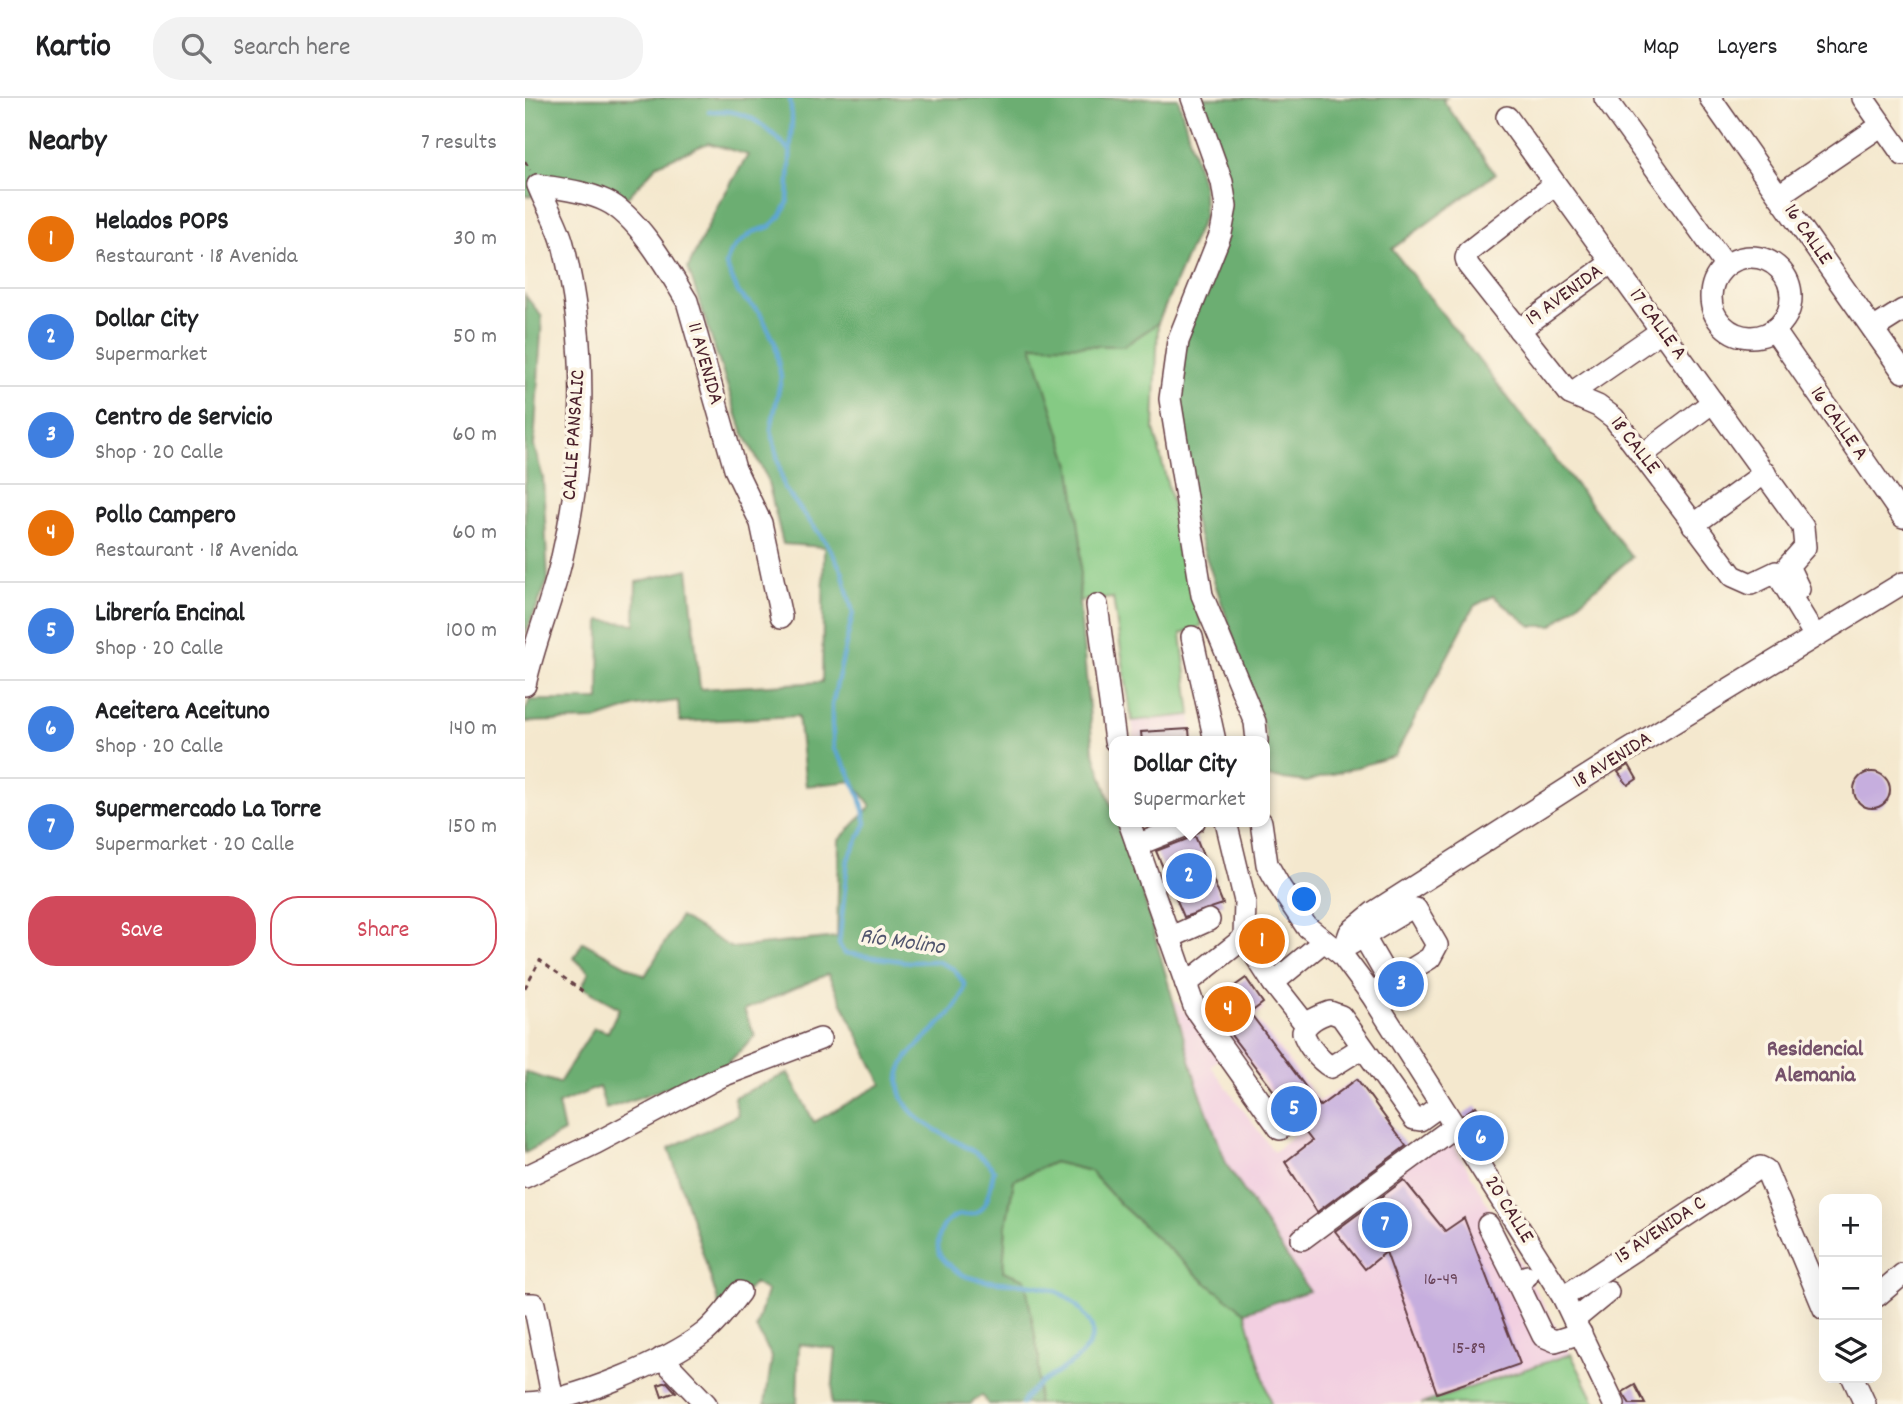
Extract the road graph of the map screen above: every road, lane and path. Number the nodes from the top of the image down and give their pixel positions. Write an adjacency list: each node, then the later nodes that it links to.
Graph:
1 (1192, 98): 38 (street)
2 (1605, 98): 13 (street)
3 (1710, 98): 11 (street, 16 CALLE)
4 (1725, 98): 11 (street, 16 CALLE)
5 (1863, 98): 7 (street)
6 (1507, 117): 9 (street, 17 CALLE A)
7 (1882, 125): 8 (street); 11 (street)
8 (1903, 155)
9 (1555, 184): 12 (street, 17 CALLE A); 16 (street, 18 CALLE)
10 (538, 185): 31 (street, 11 AVENIDA); 34 (street, CALLE PANSALIC)
11 (1784, 192): 15 (street, 16 CALLE)
12 (1612, 262): 16 (street, 19 AVENIDA); 18 (street, 17 CALLE A)
13 (1725, 265): 17 (street); 17 (street)
14 (1903, 310): 15 (street)
15 (1879, 326): 19 (street, 16 CALLE); 20 (street, 16 CALLE)
16 (1519, 330): 21 (street, 18 CALLE)
17 (1774, 330): 25 (street, 16 CALLE A)
18 (1661, 331): 21 (street); 22 (street, 17 CALLE A)
19 (1903, 348)
20 (1903, 372)
21 (1570, 394): 23 (street, 18 CALLE)
22 (1713, 402): 23 (street); 24 (street, 17 CALLE A)
23 (1642, 455): 26 (street, 18 CALLE)
24 (1765, 473): 26 (street); 27 (street, 17 CALLE A)
25 (1903, 517)
26 (1693, 525): 28 (street, 18 CALLE)
27 (1806, 534): 28 (street); 32 (street)
28 (1741, 580): 32 (street)
29 (1902, 588): 32 (street, 18 AVENIDA)
30 (1097, 605): 36 (street)
31 (781, 617)
32 (1819, 633): 48 (street, 18 AVENIDA)
33 (1192, 636): 37 (street)
34 (529, 647): 35 (street, CALLE PANSALIC)
35 (525, 685)
36 (1114, 736)
37 (1215, 736)
38 (1256, 736)
39 (1131, 827): 43 (street)
40 (1181, 827): 43 (street)
41 (1227, 827): 47 (street)
42 (1262, 827): 48 (street, 20 CALLE)
43 (1137, 845): 46 (street)
44 (1209, 920): 46 (street)
45 (1364, 937): 48 (street); 49 (street); 49 (street)
46 (1169, 938): 51 (street)
47 (1244, 938): 50 (street); 51 (street)
48 (1336, 948): 50 (street); 54 (street, 20 CALLE)
49 (1390, 982): 54 (street)
50 (1273, 983): 55 (street)
51 (1186, 984): 60 (street)
52 (525, 988): 53 (path)
53 (583, 992)
54 (1371, 994): 58 (street, 20 CALLE)
55 (1306, 1025): 57 (street); 57 (street)
56 (820, 1039): 61 (street)
57 (1363, 1047): 58 (street)
58 (1441, 1105): 59 (street, 20 CALLE)
59 (1455, 1126): 63 (street); 64 (street, 20 CALLE)
60 (1280, 1129)
61 (525, 1177)
62 (1487, 1225): 66 (street)
63 (1302, 1239)
64 (1543, 1265): 66 (street); 70 (street, 20 CALLE)
65 (1903, 1275): 69 (street)
66 (1517, 1282): 73 (street)
67 (740, 1292): 74 (street)
68 (1608, 1292): 73 (street)
69 (1882, 1292)
70 (1563, 1297): 71 (street, 15 AVENIDA C); 73 (street, 20 CALLE)
71 (1819, 1297)
72 (525, 1304): 76 (street)
73 (1577, 1327): 79 (street, 20 CALLE)
74 (662, 1358): 76 (street); 78 (street)
75 (1855, 1383): 80 (street)
76 (553, 1400): 77 (street)
77 (525, 1403)
78 (706, 1404)
79 (1614, 1404)
80 (1865, 1404)

